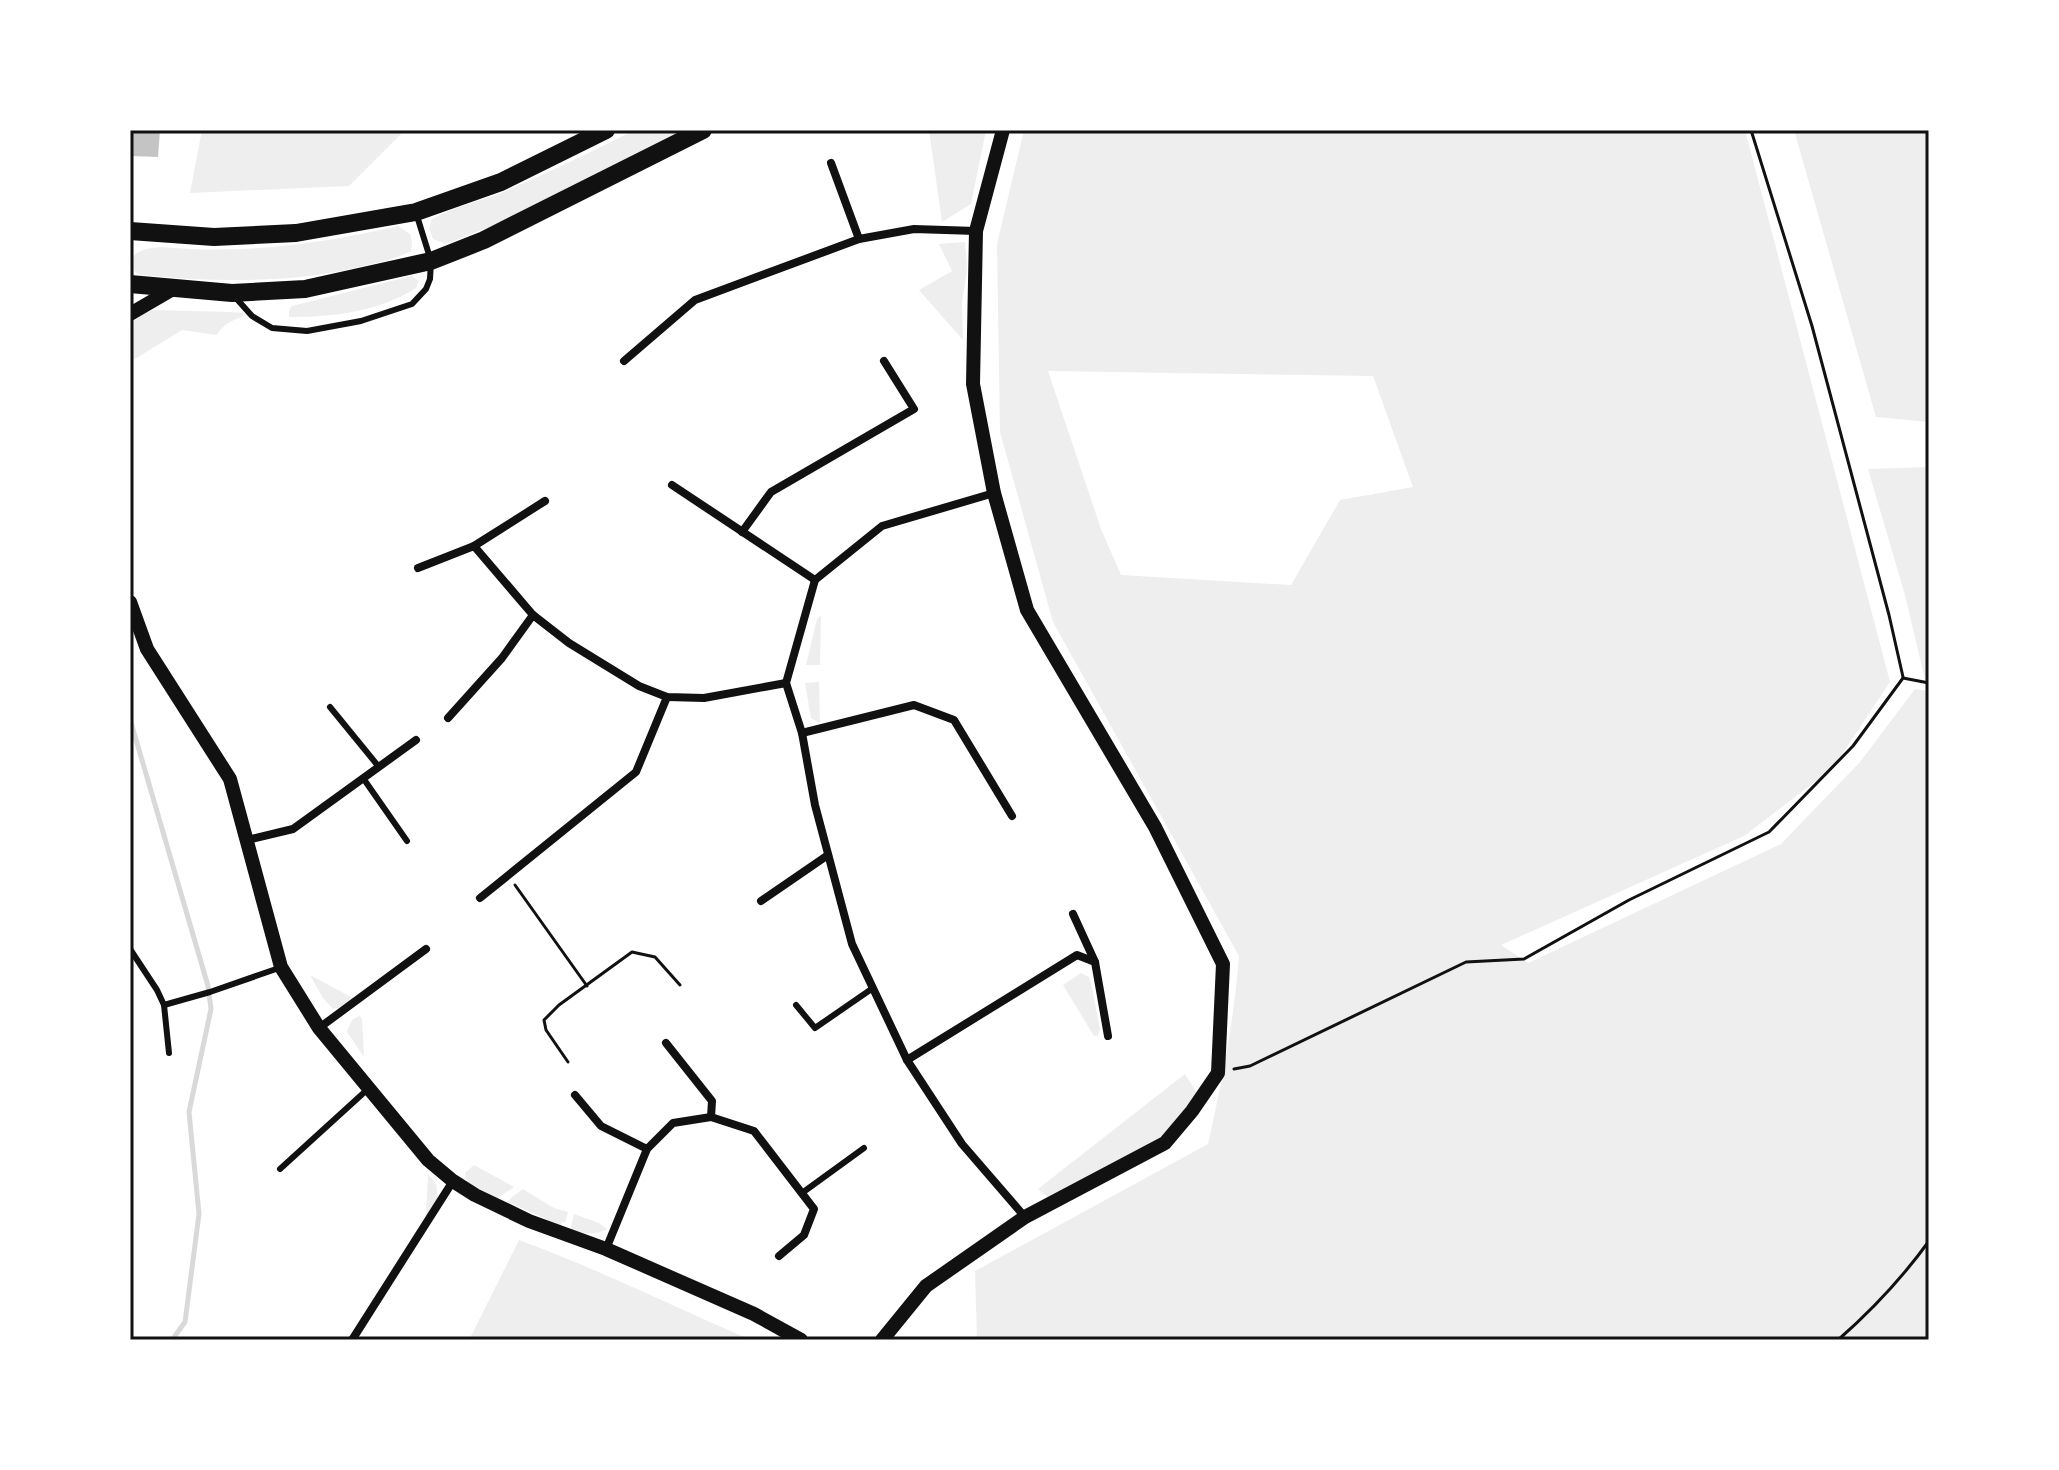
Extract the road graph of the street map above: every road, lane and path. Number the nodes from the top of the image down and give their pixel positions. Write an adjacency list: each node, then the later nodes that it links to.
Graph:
1 (606, 130): 6 (main road)
2 (703, 130): 10 (main road)
3 (1003, 130): 8 (street)
4 (1751, 130): 26 (path)
5 (831, 163): 9 (street)
6 (416, 212): 7 (main road); 10 (lane)
7 (130, 231)
8 (976, 231): 9 (street); 18 (street)
9 (859, 239): 15 (street)
10 (431, 261): 13 (main road); 13 (lane)
11 (130, 284): 12 (main road)
12 (173, 289): 13 (main road); 14 (street)
13 (232, 293)
14 (130, 314)
15 (624, 361)
16 (884, 361): 20 (street)
17 (672, 485): 20 (street)
18 (994, 493): 23 (street); 59 (street)
19 (545, 501): 21 (street)
20 (742, 532): 23 (street)
21 (474, 546): 22 (street); 25 (street)
22 (418, 568)
23 (815, 580): 27 (street)
24 (130, 602): 37 (street)
25 (533, 615): 29 (street); 31 (street)
26 (1903, 678): 28 (path); 59 (path)
27 (786, 683): 29 (street); 32 (street)
28 (1929, 683)
29 (667, 697): 40 (street)
30 (330, 707): 34 (lane)
31 (448, 718)
32 (802, 733): 36 (street); 39 (street)
33 (416, 740): 34 (street)
34 (379, 767): 35 (street)
35 (363, 778): 37 (street); 38 (lane)
36 (1012, 816)
37 (247, 840): 47 (street)
38 (407, 841)
39 (828, 855): 42 (street); 50 (street)
40 (508, 876): 41 (street); 49 (path)
41 (480, 898)
42 (761, 901)
43 (1073, 914): 46 (street)
44 (130, 949): 51 (lane)
45 (426, 949): 53 (street)
46 (1095, 962): 54 (street); 57 (street)
47 (281, 967): 51 (lane); 53 (street)
48 (680, 985): 49 (path)
49 (587, 986): 58 (path)
50 (873, 988): 52 (lane); 57 (street)
51 (164, 1005): 56 (lane)
52 (796, 1005)
53 (319, 1028): 60 (street)
54 (1108, 1036)
55 (666, 1043): 62 (street)
56 (169, 1053)
57 (907, 1060): 68 (street)
58 (568, 1062)
59 (1218, 1073): 68 (street)
60 (369, 1088): 65 (lane); 66 (street)
61 (575, 1095): 64 (street)
62 (711, 1117): 64 (street); 67 (street)
63 (864, 1148): 67 (lane)
64 (647, 1149): 70 (street)
65 (280, 1169)
66 (453, 1181): 70 (street); 72 (street)
67 (802, 1193): 71 (street)
68 (1025, 1217): 74 (street)
69 (1929, 1241): 75 (path)
70 (606, 1249): 73 (street)
71 (779, 1256)
72 (352, 1340)
73 (801, 1340)
74 (882, 1340)
75 (1838, 1340)

